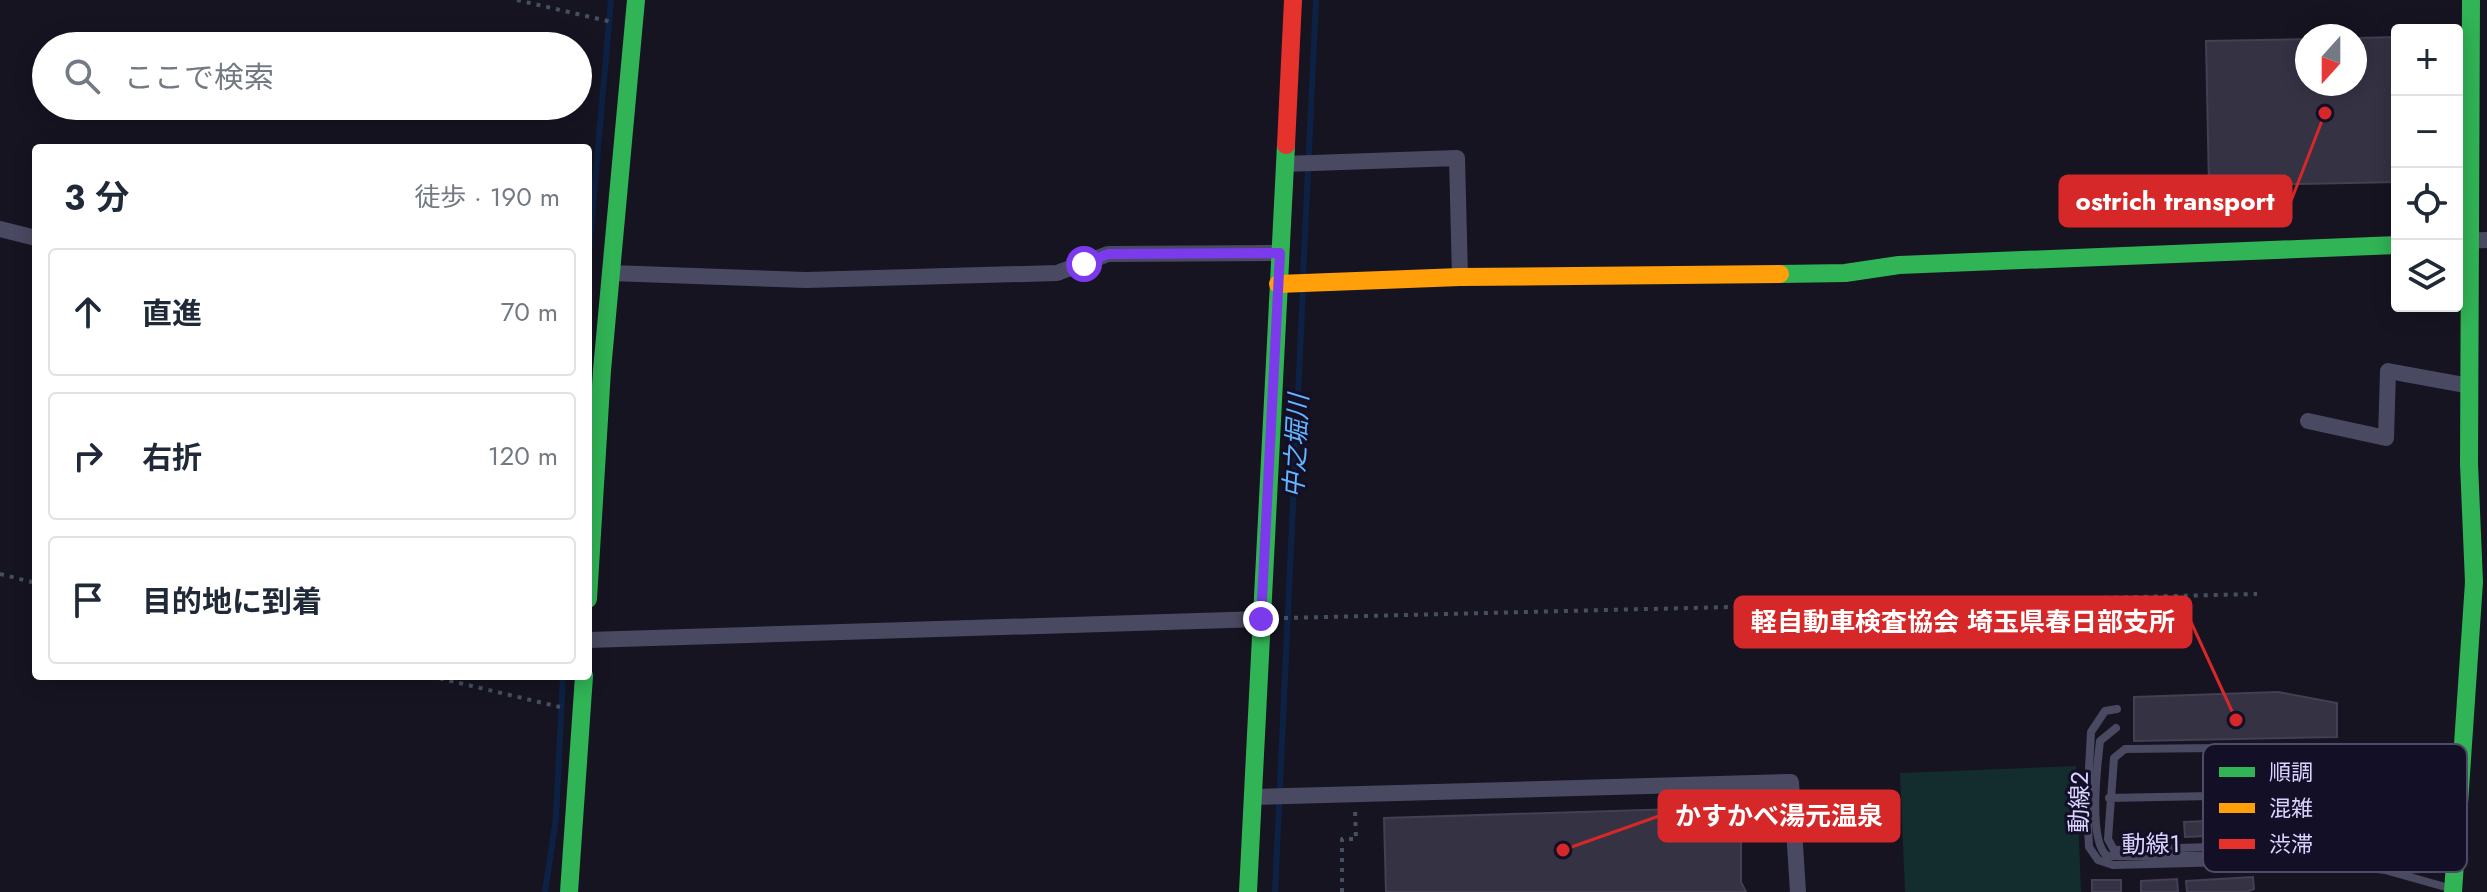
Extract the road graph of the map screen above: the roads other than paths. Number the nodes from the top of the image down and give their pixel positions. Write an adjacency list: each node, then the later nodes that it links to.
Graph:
1 (636, 0): 10 (street)
2 (1293, 0): 4 (street)
3 (2471, 0): 7 (street)
4 (1284, 164): 9 (street); 11 (street)
5 (0, 229): 6 (street)
6 (32, 237)
7 (2472, 240): 14 (street)
8 (2391, 245): 11 (street)
9 (1280, 253): 10 (street); 12 (street)
10 (611, 273): 13 (street)
11 (1460, 277): 12 (street)
12 (1278, 284): 17 (street)
13 (594, 368): 16 (street)
14 (2470, 386): 15 (street); 22 (street)
15 (2308, 421)
16 (592, 445)
17 (1261, 619): 18 (street); 25 (street)
18 (592, 640)
19 (584, 680): 32 (street)
20 (2117, 709): 29 (lane, 動線1)
21 (2116, 728): 28 (lane, 動線2)
22 (2463, 744)
23 (2203, 748): 26 (lane)
24 (2203, 796): 26 (lane)
25 (1260, 797): 33 (street); 34 (street)
26 (2109, 798): 27 (lane)
27 (2203, 847)
28 (2203, 857)
29 (2203, 861)
30 (2391, 872): 31 (lane)
31 (2453, 891)
32 (569, 892)
33 (1248, 892)
34 (1798, 892)

